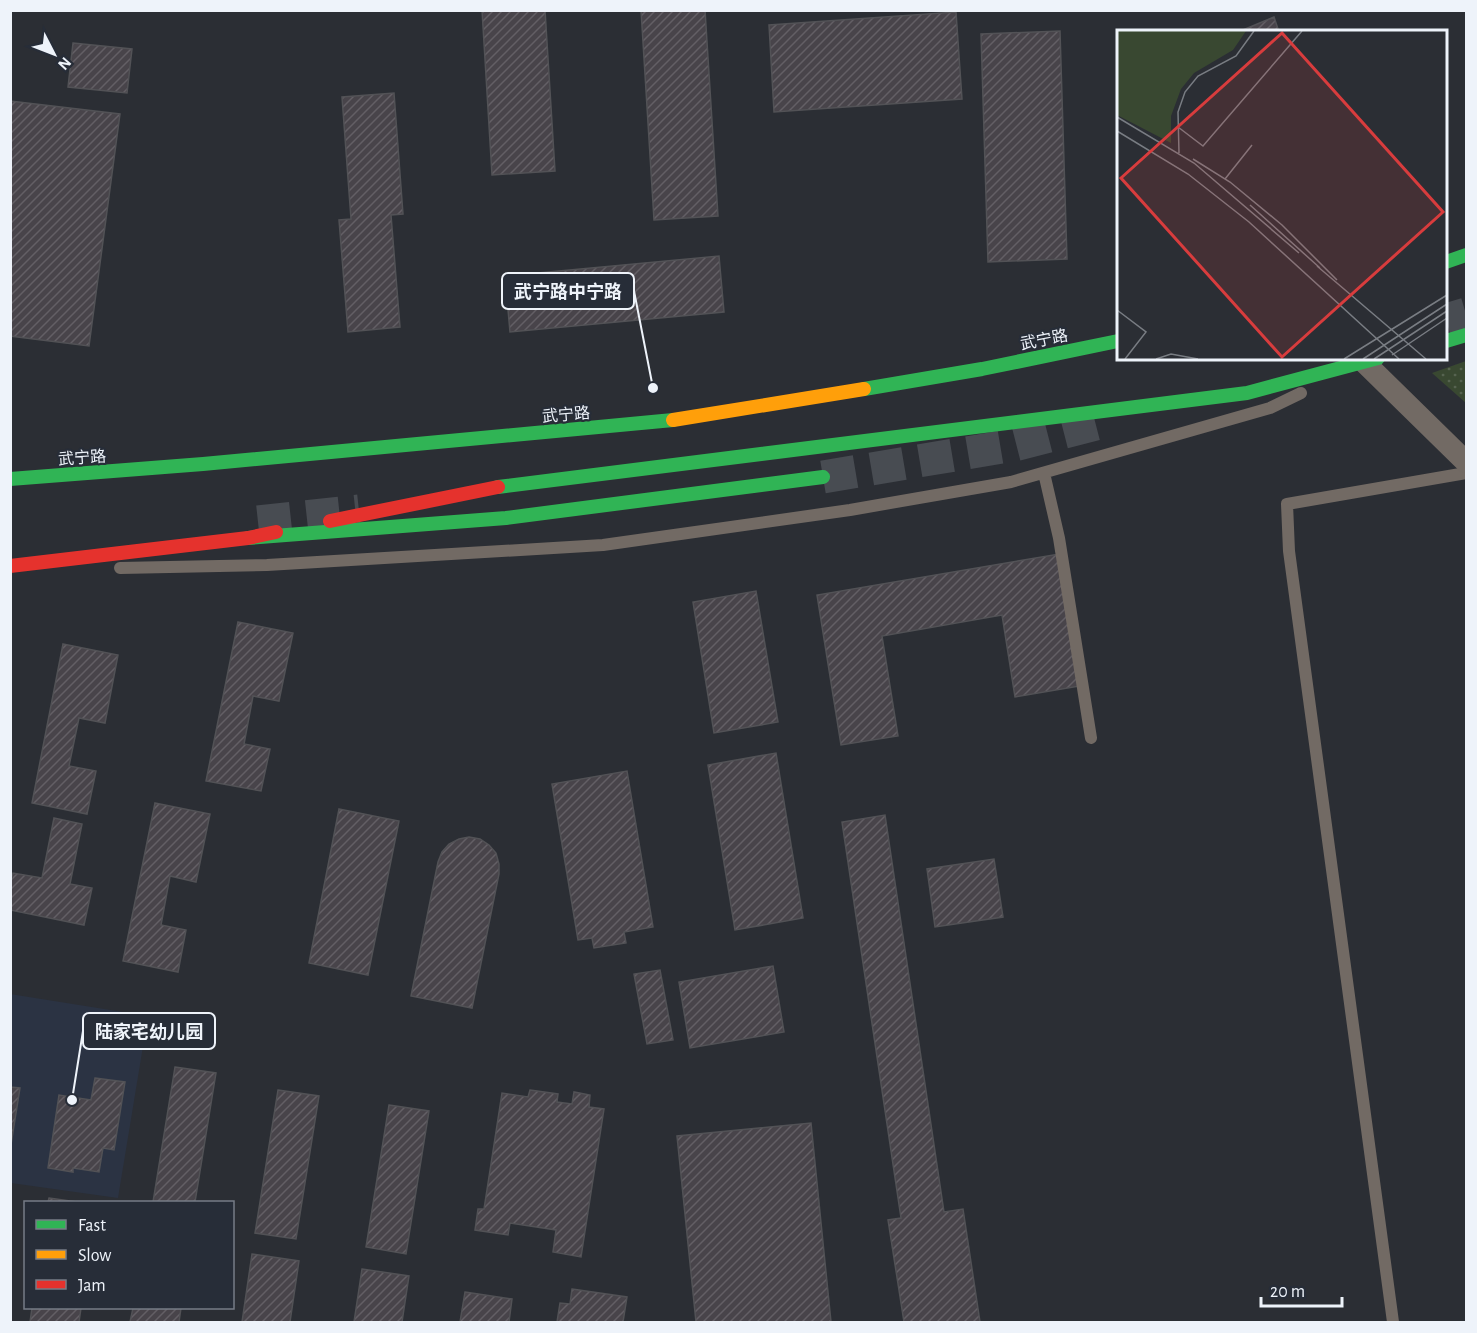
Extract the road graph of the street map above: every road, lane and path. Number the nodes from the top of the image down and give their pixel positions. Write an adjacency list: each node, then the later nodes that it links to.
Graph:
1 (1467, 255): 2 (main road)
2 (1447, 261)
3 (1467, 335): 5 (main road)
4 (1117, 341): 11 (main road, 武宁路)
5 (1447, 341)
6 (1371, 360): 7 (street); 8 (lane); 12 (main road)
7 (1467, 462)
8 (1044, 473): 14 (lane); 15 (lane)
9 (1467, 473): 16 (lane)
10 (823, 477): 12 (main road)
11 (10, 479)
12 (248, 538): 13 (main road)
13 (10, 566)
14 (10, 570)
15 (1091, 738)
16 (1393, 1323)

